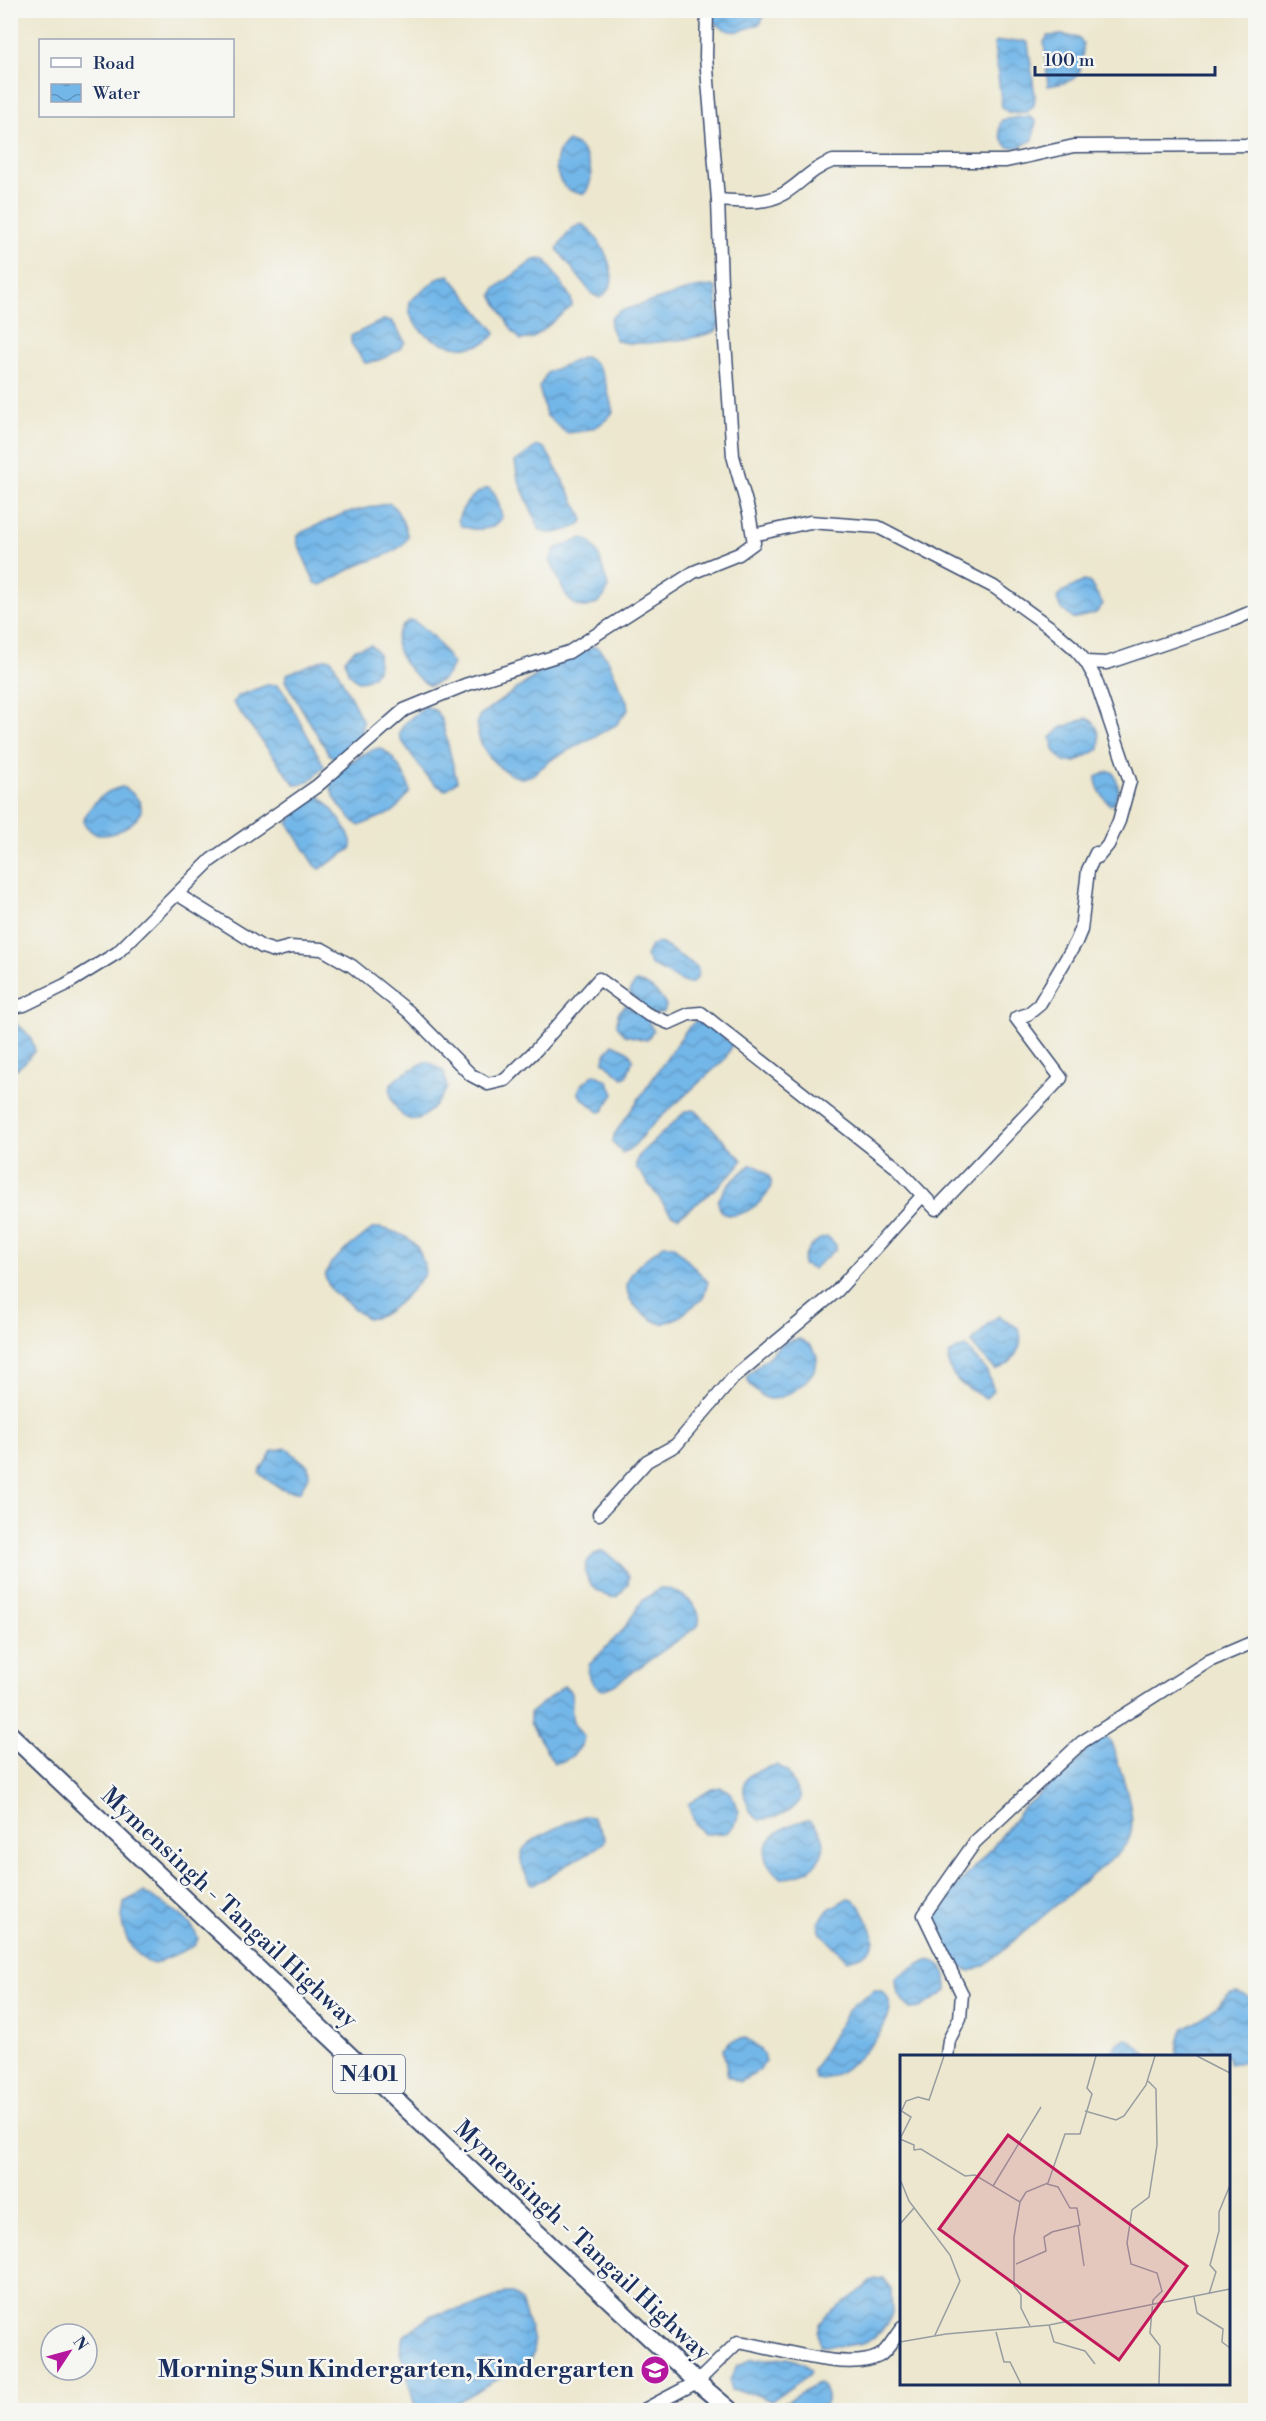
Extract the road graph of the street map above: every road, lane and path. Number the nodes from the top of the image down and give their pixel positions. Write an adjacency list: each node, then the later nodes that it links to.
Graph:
1 (707, 10): 3 (street)
2 (1256, 145): 3 (street)
3 (718, 200): 4 (street)
4 (753, 535): 6 (street); 7 (street)
5 (1256, 610): 6 (street)
6 (1086, 662): 9 (street)
7 (177, 894): 8 (street); 9 (street)
8 (10, 1007)
9 (923, 1195): 10 (street)
10 (599, 1514)
11 (1256, 1641): 13 (street)
12 (10, 1734): 15 (highway, Mymensingh - Tangail Highway / N401)
13 (947, 2055)
14 (900, 2331): 15 (street)
15 (696, 2382): 16 (street); 17 (highway, Mymensingh - Tangail Highway / N401)
16 (644, 2410)
17 (730, 2410)

